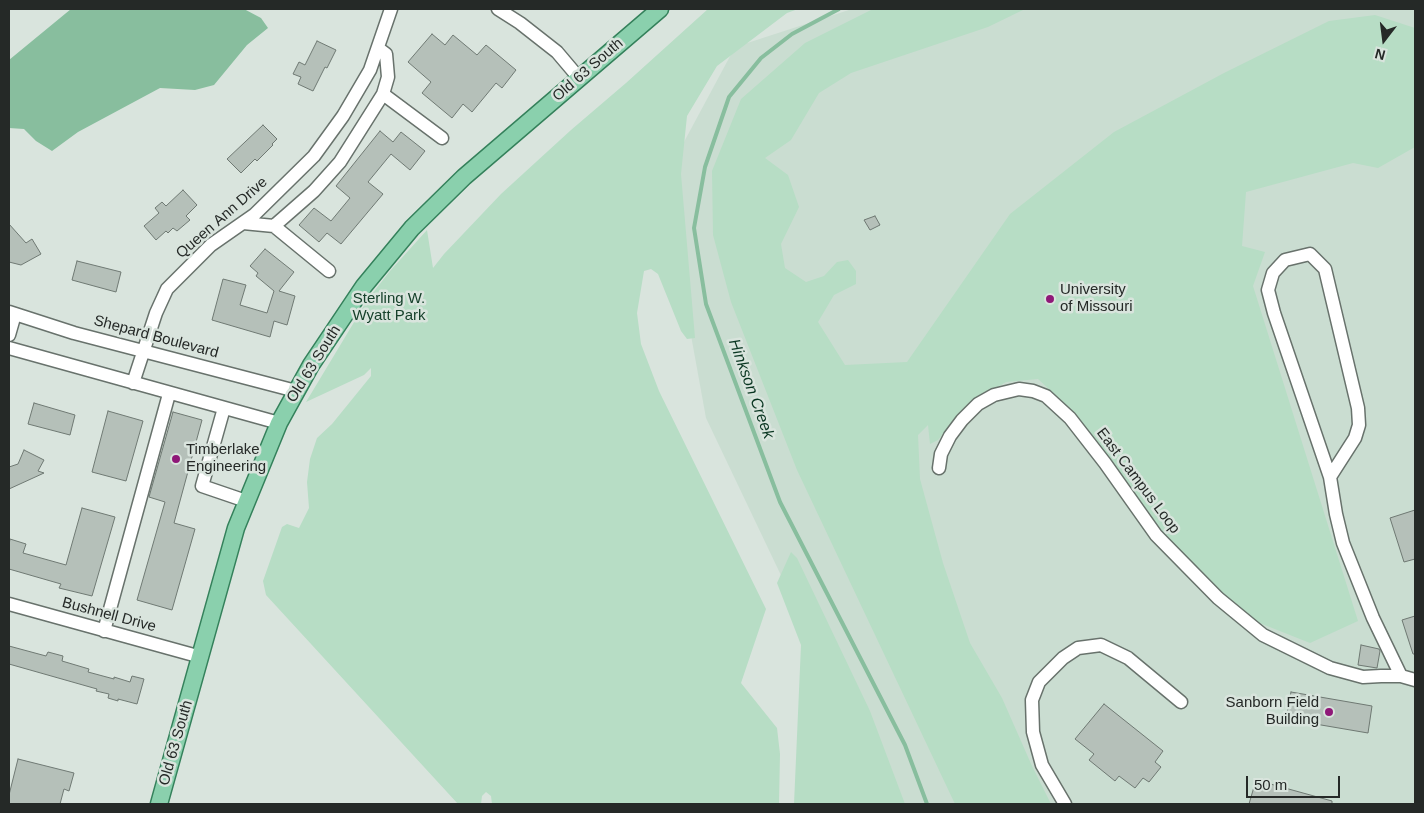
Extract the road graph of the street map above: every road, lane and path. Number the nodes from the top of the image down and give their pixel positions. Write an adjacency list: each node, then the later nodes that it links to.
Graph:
1 (391, 9): 4 (street, Queen Ann Drive)
2 (498, 9): 5 (street)
3 (660, 9): 5 (main road, Old 63 South)
4 (378, 48): 6 (street); 8 (street, Queen Ann Drive)
5 (580, 78): 16 (main road, Old 63 South)
6 (383, 94): 7 (street); 9 (street)
7 (442, 138)
8 (243, 223): 9 (street); 14 (street, Queen Ann Drive)
9 (274, 226): 10 (street)
10 (329, 271)
11 (12, 313): 12 (street); 14 (street, Shepard Boulevard)
12 (9, 335)
13 (9, 348): 15 (street)
14 (142, 351): 15 (street, Queen Ann Drive); 16 (street, Shepard Boulevard)
15 (133, 383): 17 (street)
16 (296, 391): 19 (main road, Old 63 South)
17 (169, 394): 18 (street); 24 (street)
18 (224, 408): 19 (street); 22 (street)
19 (279, 423): 22 (main road, Old 63 South)
20 (939, 468): 26 (street, East Campus Loop)
21 (1330, 477): 21 (street); 26 (street)
22 (246, 501): 25 (main road, Old 63 South)
23 (9, 604): 24 (street, Bushnell Drive)
24 (104, 631): 25 (street, Bushnell Drive)
25 (201, 657): 29 (main road, Old 63 South)
26 (1401, 676): 27 (street, East Campus Loop)
27 (1415, 680)
28 (1181, 702): 30 (street)
29 (159, 804)
30 (1065, 804)

